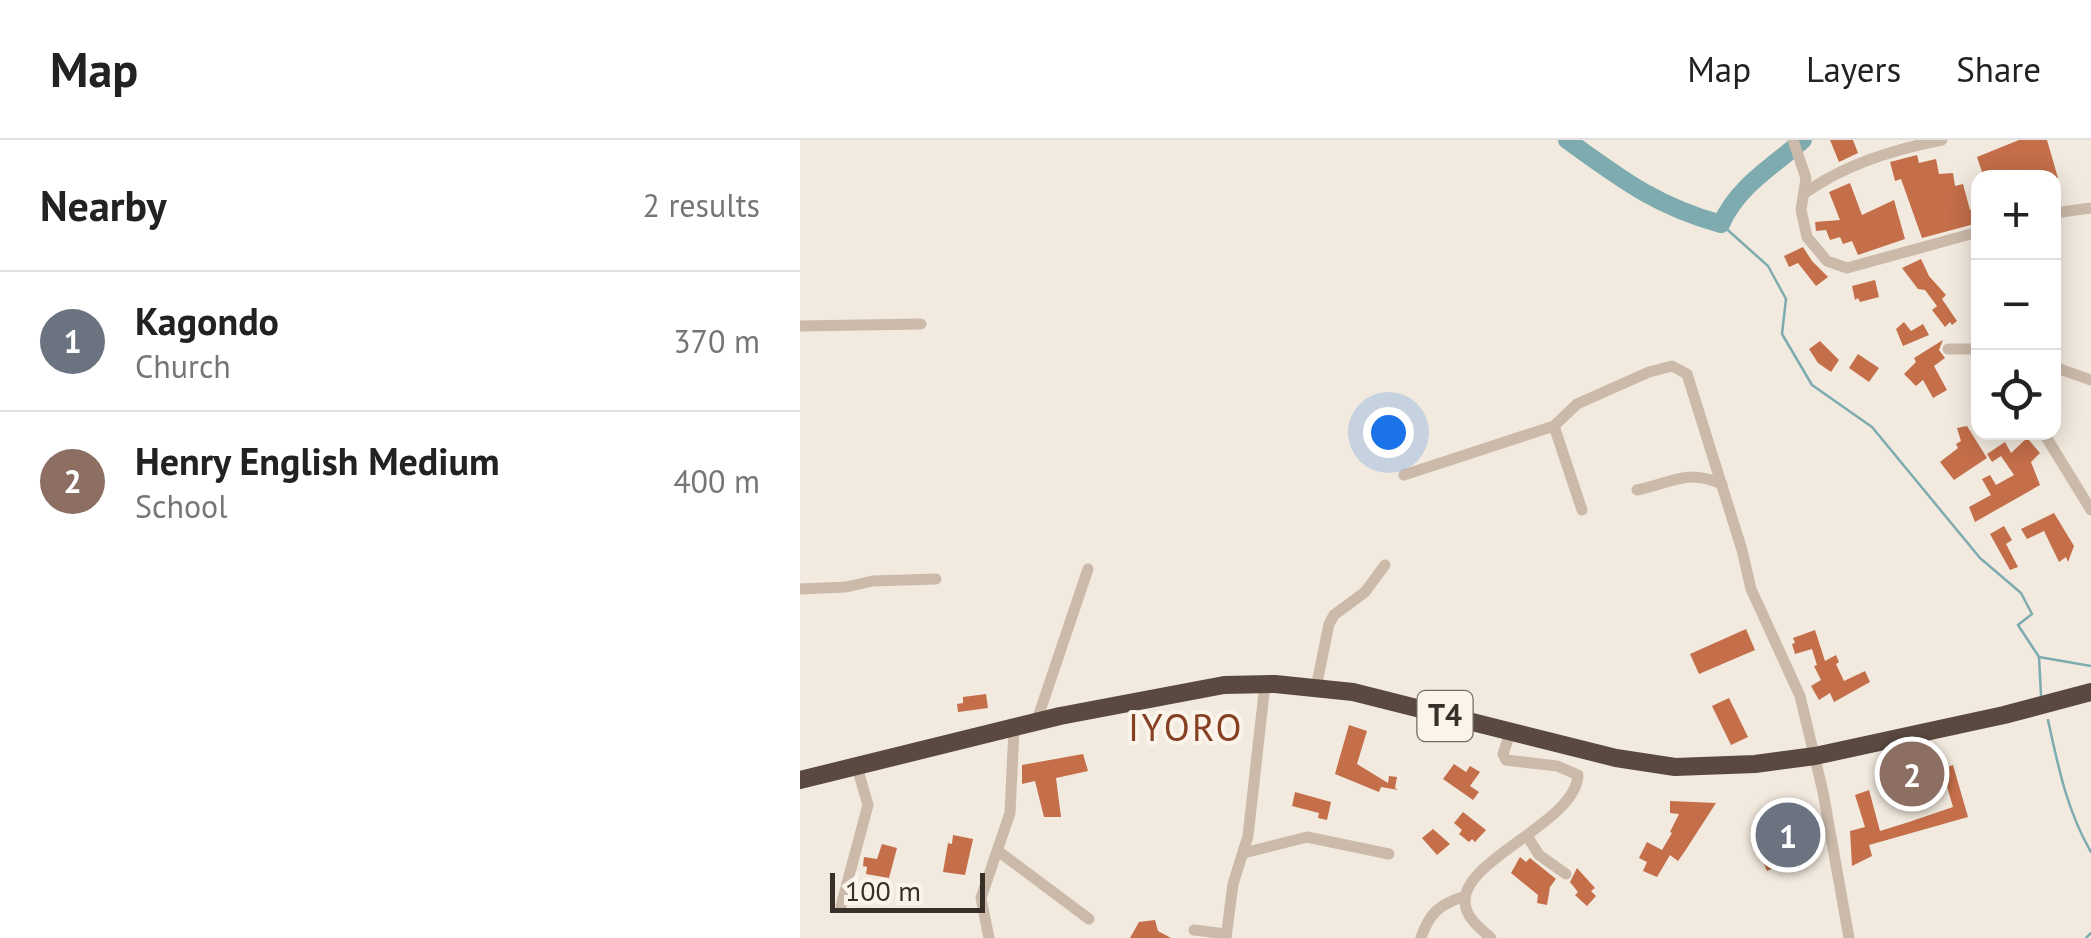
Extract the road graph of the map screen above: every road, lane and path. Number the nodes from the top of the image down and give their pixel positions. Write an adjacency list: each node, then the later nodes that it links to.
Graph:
1 (1792, 140): 3 (street)
2 (1942, 140): 3 (street)
3 (1805, 193): 6 (street)
4 (2091, 208): 5 (street)
5 (2061, 212)
6 (1971, 234)
7 (921, 324): 8 (street)
8 (800, 326)
9 (1948, 349): 10 (street)
10 (1971, 350)
11 (2061, 370): 12 (street)
12 (2068, 374): 13 (street); 14 (street)
13 (2091, 380)
14 (2091, 392)
15 (1554, 426): 17 (street); 18 (street); 20 (street)
16 (2048, 440): 21 (street)
17 (1404, 475)
18 (1722, 484): 19 (street); 32 (street)
19 (1637, 490)
20 (1582, 510)
21 (2091, 510)
22 (1385, 566): 27 (street)
23 (1088, 569): 29 (street)
24 (936, 579): 25 (street)
25 (800, 590)
26 (1265, 684): 27 (highway, T4); 29 (highway, T4); 37 (street)
27 (1316, 688): 31 (highway, T4)
28 (2091, 692): 32 (highway, T4)
29 (1036, 723): 30 (highway, T4)
30 (1014, 729): 33 (highway, T4); 36 (street)
31 (1510, 734): 32 (highway, T4); 35 (street)
32 (1815, 756): 48 (street)
33 (856, 767): 34 (highway, T4); 41 (street)
34 (800, 780)
35 (1527, 836): 39 (street); 40 (street)
36 (998, 851): 42 (street); 45 (street)
37 (1244, 853): 38 (street); 44 (street)
38 (1390, 854)
39 (1566, 874)
40 (1465, 896): 46 (street); 47 (street)
41 (841, 906)
42 (1088, 919)
43 (1194, 930): 44 (street)
44 (1226, 936)
45 (989, 938)
46 (1420, 938)
47 (1491, 938)
48 (1849, 938)

